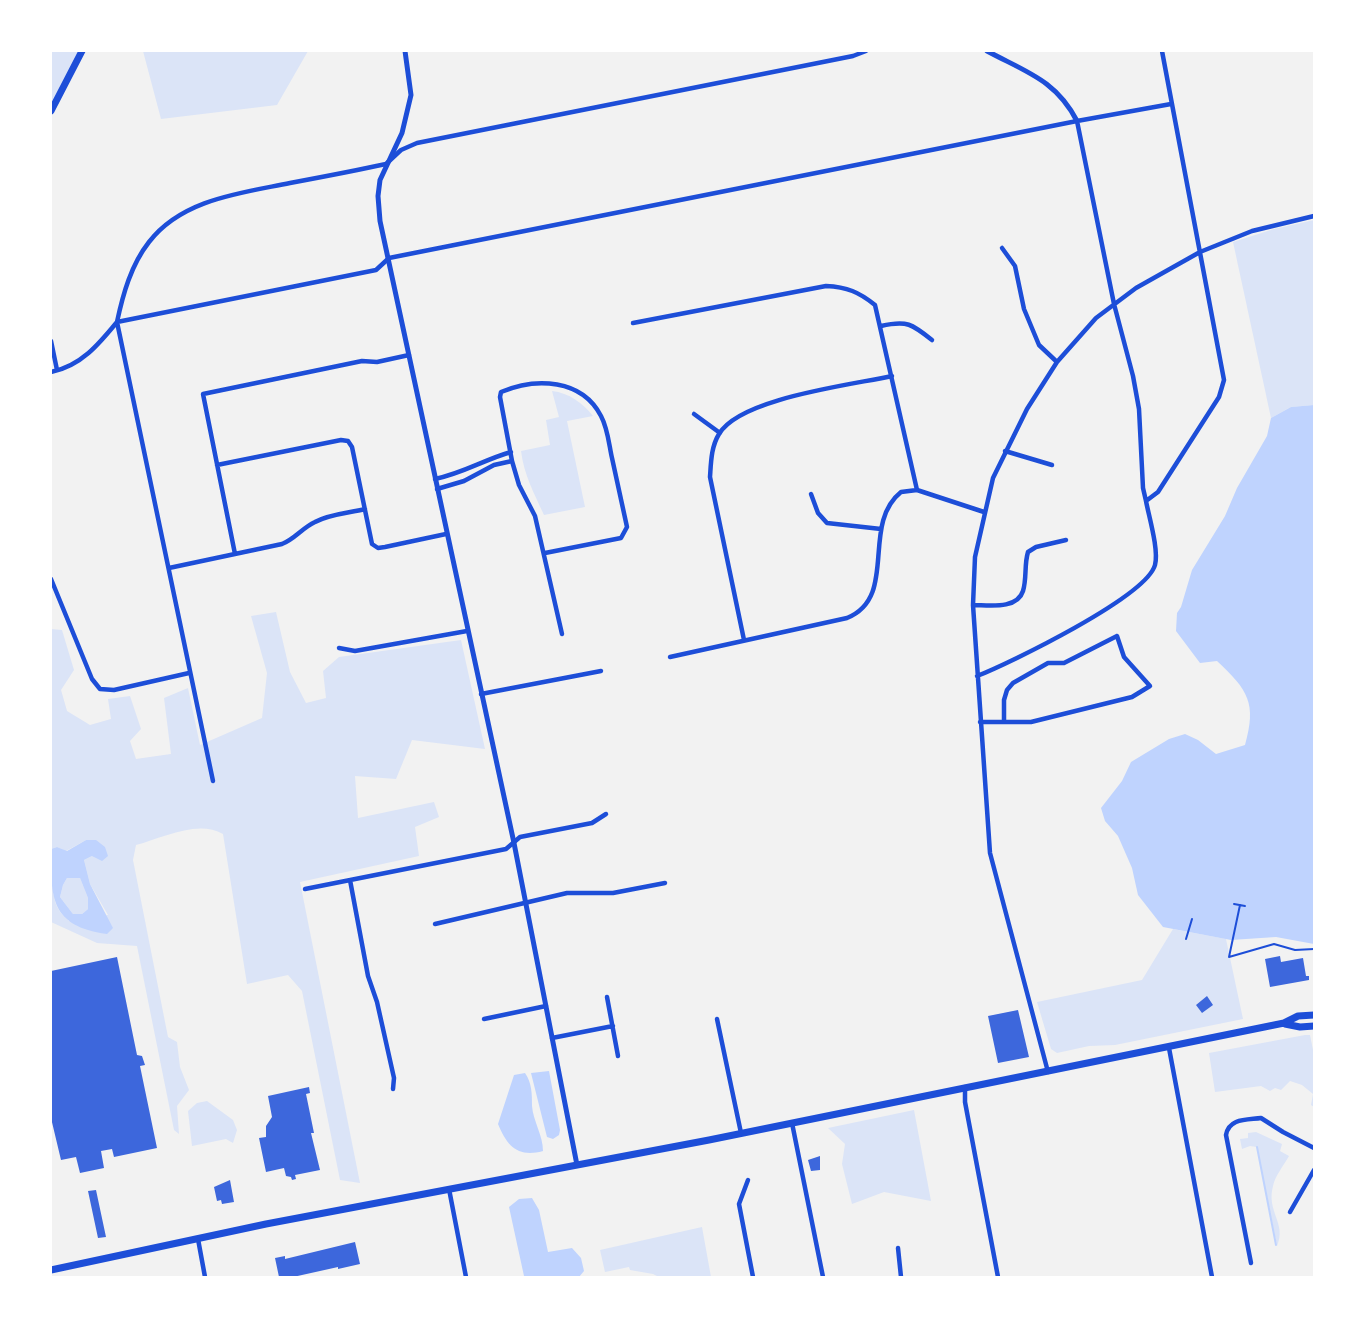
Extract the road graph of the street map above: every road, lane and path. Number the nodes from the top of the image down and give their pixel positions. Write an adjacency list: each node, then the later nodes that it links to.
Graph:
1 (82, 51): 7 (main road)
2 (405, 51): 9 (street)
3 (866, 51): 9 (street)
4 (987, 51): 8 (street)
5 (1162, 51): 6 (street)
6 (1171, 104): 8 (street); 12 (street)
7 (51, 111)
8 (1077, 121): 13 (street); 14 (street)
9 (386, 164): 13 (street); 15 (street)
10 (1314, 216): 12 (street)
11 (1002, 248): 21 (street)
12 (1200, 252): 14 (street); 35 (street)
13 (388, 258): 15 (street); 20 (street)
14 (1114, 304): 21 (street); 35 (street)
15 (117, 322): 22 (street); 43 (street)
16 (634, 323): 17 (street)
17 (881, 326): 18 (street); 23 (street)
18 (932, 340)
19 (51, 341): 22 (street)
20 (410, 355): 29 (street); 31 (street)
21 (1057, 362): 26 (street)
22 (54, 371)
23 (892, 376): 25 (street); 33 (street)
24 (694, 414): 25 (street)
25 (720, 433): 48 (street)
26 (1005, 451): 30 (street); 37 (street)
27 (511, 452): 28 (street); 31 (street); 41 (street)
28 (512, 461): 32 (street); 41 (street)
29 (217, 465): 36 (street); 42 (street)
30 (1052, 465)
31 (435, 479): 32 (street)
32 (437, 489): 39 (street)
33 (917, 490): 37 (street); 38 (street)
34 (811, 494): 38 (street)
35 (1146, 501): 53 (street)
36 (365, 509): 39 (street); 42 (street)
37 (984, 512): 45 (street)
38 (881, 529): 48 (street)
39 (446, 534): 46 (street)
40 (1066, 540): 45 (street)
41 (545, 553): 47 (street)
42 (235, 554): 43 (street)
43 (169, 568): 52 (street)
44 (51, 579): 52 (street)
45 (973, 605): 53 (street)
46 (467, 631): 49 (street); 54 (street)
47 (562, 634)
48 (744, 640): 50 (street)
49 (339, 648)
50 (670, 657)
51 (601, 671): 54 (street)
52 (189, 673): 57 (street)
53 (977, 676): 55 (street)
54 (481, 694): 59 (street)
55 (980, 722): 56 (street); 82 (street)
56 (1004, 722): 56 (street)
57 (213, 781)
58 (606, 814): 59 (street)
59 (514, 843): 60 (street); 63 (street)
60 (350, 880): 62 (street); 84 (street)
61 (665, 883): 63 (street)
62 (305, 889)
63 (524, 902): 68 (street); 72 (street)
64 (1234, 904): 65 (path)
65 (1240, 905): 66 (path); 70 (path)
66 (1245, 906)
67 (1192, 919): 69 (path)
68 (435, 924)
69 (1186, 939)
70 (1314, 949)
71 (607, 997): 77 (street)
72 (546, 1006): 74 (street); 79 (street)
73 (1314, 1014): 76 (main road)
74 (484, 1019)
75 (717, 1019): 86 (street)
76 (1284, 1023): 78 (main road); 80 (main road)
77 (613, 1026): 79 (street); 81 (street)
78 (1314, 1026)
79 (552, 1038): 88 (street)
80 (1169, 1048): 82 (main road); 103 (street)
81 (618, 1056)
82 (1048, 1073): 83 (main road)
83 (965, 1087): 85 (main road); 102 (street)
84 (393, 1089)
85 (792, 1122): 86 (main road); 100 (street)
86 (741, 1133): 88 (main road)
87 (1314, 1148): 95 (street)
88 (577, 1165): 91 (main road)
89 (1314, 1170): 92 (street)
90 (748, 1180): 99 (street)
91 (449, 1188): 93 (main road); 98 (street)
92 (1290, 1212)
93 (198, 1238): 96 (main road); 97 (street)
94 (898, 1248): 101 (street)
95 (1251, 1263)
96 (51, 1270)
97 (205, 1277)
98 (466, 1277)
99 (754, 1277)
100 (823, 1277)
101 (901, 1277)
102 (998, 1277)
103 (1212, 1277)

